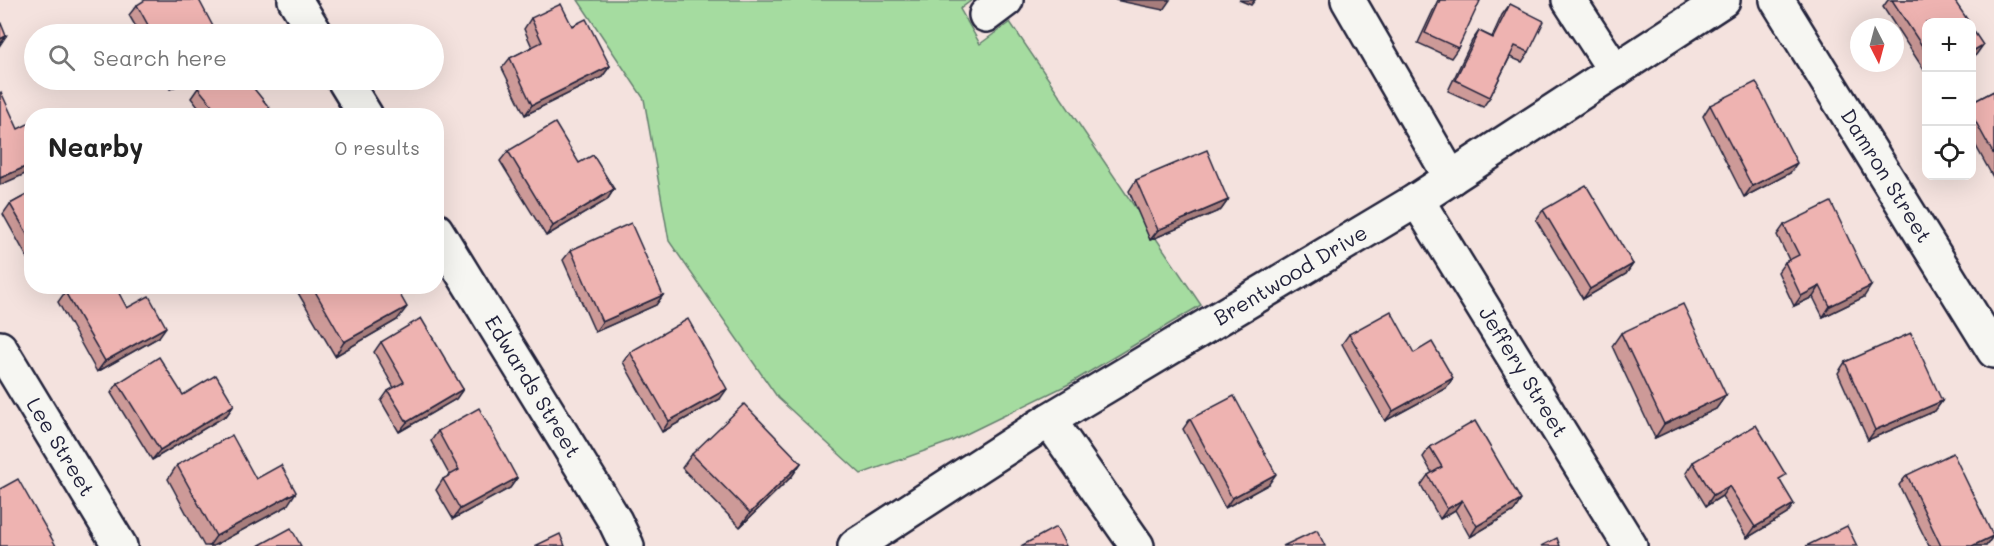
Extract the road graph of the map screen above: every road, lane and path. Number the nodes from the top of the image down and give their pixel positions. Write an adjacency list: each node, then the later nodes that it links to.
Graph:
1 (295, 0): 6 (street)
2 (1348, 0): 10 (street)
3 (1569, 0): 7 (street)
4 (1724, 0): 7 (street, Brentwood Drive)
5 (1777, 0): 14 (street, Damron Street)
6 (310, 24)
7 (1615, 70): 10 (street, Brentwood Drive)
8 (350, 90): 9 (street)
9 (361, 108)
10 (1451, 178): 11 (street, Brentwood Drive)
11 (1417, 200): 15 (street, Brentwood Drive); 20 (street, Jeffery Street)
12 (444, 243): 17 (street, Edwards Street)
13 (0, 348): 16 (street, Lee Street)
14 (1994, 351)
15 (1049, 420): 18 (street, Brentwood Drive); 19 (street)
16 (120, 546)
17 (627, 546)
18 (855, 546)
19 (1137, 546)
20 (1629, 546)

